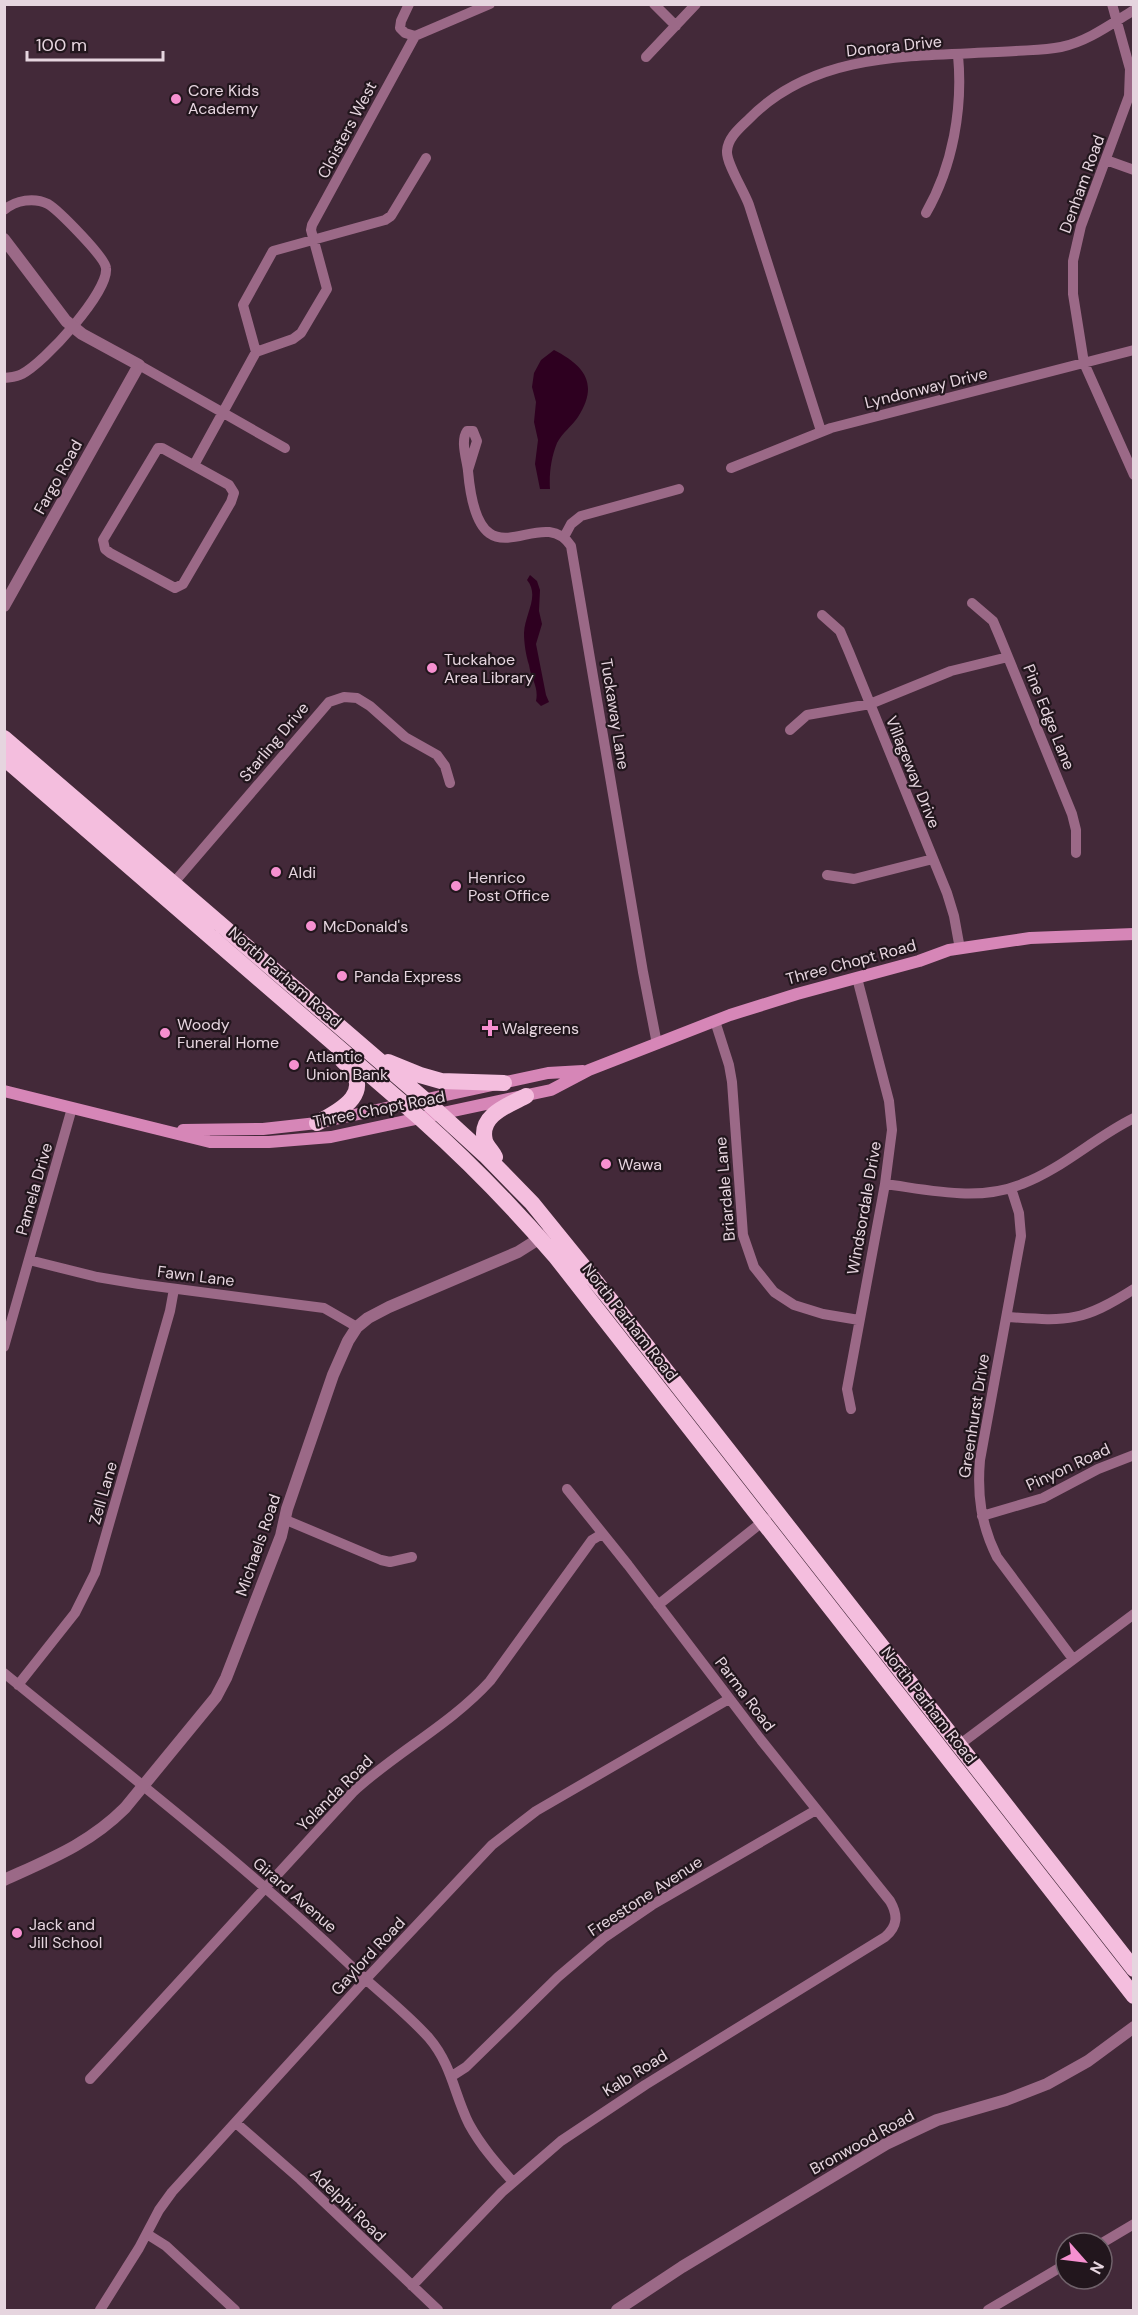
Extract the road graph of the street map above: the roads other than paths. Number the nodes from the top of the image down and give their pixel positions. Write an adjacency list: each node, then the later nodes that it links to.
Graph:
1 (410, 4): 9 (street)
2 (490, 4): 9 (street)
3 (654, 4): 8 (street)
4 (696, 4): 8 (street)
5 (1112, 4): 7 (street, Denham Road)
6 (1134, 10): 7 (street, Donora Drive)
7 (1116, 21): 10 (street, Donora Drive); 13 (street, Denham Road)
8 (676, 26): 11 (street)
9 (415, 36): 18 (street, Cloisters West)
10 (958, 55): 16 (street); 26 (street, Donora Drive)
11 (645, 57)
12 (426, 158): 18 (street)
13 (1106, 160): 14 (street); 22 (street, Denham Road)
14 (1134, 170)
15 (4, 210): 19 (street)
16 (926, 213)
17 (4, 239): 19 (street)
18 (314, 239): 21 (street, Cloisters West); 21 (street)
19 (73, 327): 23 (street); 24 (street)
20 (1134, 350): 22 (street, Lyndonway Drive)
21 (256, 352): 25 (street)
22 (1084, 363): 26 (street, Lyndonway Drive); 31 (street, Denham Road)
23 (139, 365): 25 (street); 35 (street, Fargo Road)
24 (4, 378)
25 (223, 411): 27 (street); 28 (street)
26 (821, 431): 29 (street, Lyndonway Drive)
27 (285, 448)
28 (194, 465): 28 (street)
29 (731, 468)
30 (468, 470): 33 (street)
31 (1134, 475)
32 (679, 489): 33 (street)
33 (564, 537): 52 (street, Tuckaway Lane)
34 (972, 603): 37 (street, Pine Edge Lane)
35 (4, 606)
36 (822, 615): 38 (street, Villageway Drive)
37 (1008, 657): 38 (street); 43 (street, Pine Edge Lane)
38 (870, 704): 39 (street); 44 (street, Villageway Drive)
39 (790, 730)
40 (4, 738): 46 (highway, North Parham Road)
41 (4, 758): 46 (highway, North Parham Road)
42 (450, 783): 46 (street, Starling Drive)
43 (1076, 853)
44 (933, 859): 45 (street); 48 (street, Villageway Drive)
45 (827, 875)
46 (168, 889): 50 (highway, North Parham Road); 53 (highway, North Parham Road)
47 (1134, 934): 48 (main road, Three Chopt Road)
48 (960, 949): 49 (main road, Three Chopt Road)
49 (857, 978): 51 (main road, Three Chopt Road); 67 (street, Windsordale Drive)
50 (303, 1016): 59 (highway, North Parham Road); 64 (highway)
51 (715, 1021): 52 (main road, Three Chopt Road); 74 (street, Briardale Lane)
52 (657, 1044): 54 (main road, Three Chopt Road)
53 (375, 1057): 55 (highway); 58 (highway, North Parham Road)
54 (589, 1070): 55 (main road, Three Chopt Road); 57 (main road, Three Chopt Road)
55 (504, 1083): 58 (main road, Three Chopt Road)
56 (4, 1091): 60 (main road, Three Chopt Road)
57 (526, 1096): 61 (main road, Three Chopt Road); 66 (highway)
58 (425, 1100): 59 (main road, Three Chopt Road); 61 (highway, North Parham Road)
59 (405, 1105): 62 (highway, North Parham Road); 64 (main road, Three Chopt Road)
60 (72, 1108): 65 (main road, Three Chopt Road); 70 (street, Pamela Drive)
61 (441, 1114): 62 (main road, Three Chopt Road); 66 (highway, North Parham Road)
62 (420, 1118): 65 (main road, Three Chopt Road); 69 (highway, North Parham Road)
63 (1134, 1118): 68 (street)
64 (317, 1123): 65 (main road, Three Chopt Road)
65 (170, 1131)
66 (504, 1174): 69 (highway, North Parham Road)
67 (885, 1185): 68 (street); 74 (street, Windsordale Drive)
68 (1011, 1188): 73 (street, Greenhurst Drive)
69 (547, 1233): 75 (street, Michaels Road); 80 (highway, North Parham Road); 83 (highway, North Parham Road)
70 (29, 1260): 71 (street, Fawn Lane); 76 (street, Pamela Drive)
71 (174, 1289): 75 (street, Fawn Lane); 90 (street, Zell Lane)
72 (1134, 1289): 73 (street)
73 (1006, 1317): 81 (street, Greenhurst Drive)
74 (859, 1320): 77 (street, Windsordale Drive)
75 (357, 1327): 82 (street, Michaels Road)
76 (4, 1347)
77 (852, 1409)
78 (1134, 1455): 81 (street, Pinyon Road)
79 (567, 1489): 84 (street, Parma Road)
80 (776, 1511): 83 (street); 92 (highway, North Parham Road)
81 (982, 1516): 88 (street, Greenhurst Drive)
82 (285, 1520): 85 (street); 93 (street, Michaels Road)
83 (762, 1522): 86 (street); 92 (highway, North Parham Road)
84 (602, 1534): 86 (street, Parma Road); 96 (street, Yolanda Road)
85 (412, 1557)
86 (658, 1605): 91 (street, Parma Road)
87 (1134, 1614): 88 (street)
88 (1073, 1659): 92 (street)
89 (4, 1673): 90 (street, Girard Avenue)
90 (18, 1685): 93 (street, Girard Avenue)
91 (729, 1699): 94 (street, Parma Road); 99 (street, Gaylord Road)
92 (952, 1750): 98 (highway, North Parham Road); 100 (highway, North Parham Road)
93 (144, 1785): 95 (street, Michaels Road); 96 (street, Girard Avenue)
94 (816, 1810): 97 (street, Parma Road); 102 (street, Freestone Avenue)
95 (4, 1880)
96 (264, 1887): 99 (street, Girard Avenue); 103 (street, Yolanda Road)
97 (896, 1918): 105 (street, Kalb Road)
98 (1134, 1969)
99 (366, 1979): 102 (street, Girard Avenue); 104 (street, Gaylord Road)
100 (1134, 1996)
101 (1134, 2027): 114 (street, Bronwood Road)
102 (452, 2076): 105 (street, Girard Avenue)
103 (90, 2079)
104 (236, 2123): 107 (street, Gaylord Road); 110 (street, Adelphi Road)
105 (513, 2182): 110 (street, Kalb Road)
106 (1134, 2224): 108 (street)
107 (147, 2234): 111 (street, Gaylord Road); 112 (street)
108 (1114, 2236)
109 (1054, 2271): 115 (street)
110 (412, 2286): 113 (street, Adelphi Road)
111 (100, 2310)
112 (235, 2310)
113 (438, 2310)
114 (617, 2310)
115 (988, 2310)

